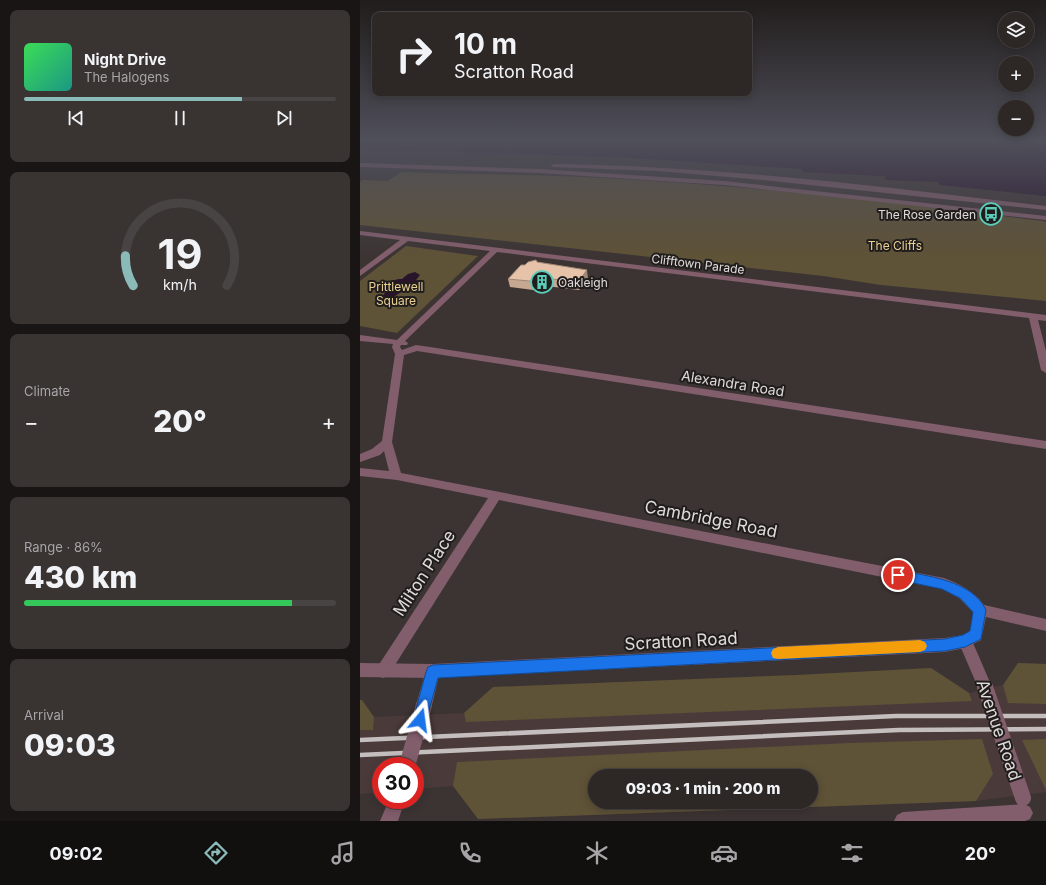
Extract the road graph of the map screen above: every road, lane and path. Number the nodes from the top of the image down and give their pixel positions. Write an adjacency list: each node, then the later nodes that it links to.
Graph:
1 (657, 179): 4 (street)
2 (771, 179): 3 (street)
3 (1046, 208)
4 (1046, 218)
5 (360, 233): 6 (street, Clifftown Parade)
6 (407, 238): 7 (street, Clifftown Parade); 8 (street)
7 (494, 250): 9 (street, Clifftown Parade); 12 (street)
8 (360, 274)
9 (1033, 316): 10 (street, Clifftown Parade); 15 (street)
10 (1046, 318)
11 (360, 338): 12 (street, Alexandra Road)
12 (398, 343): 13 (street, Alexandra Road); 14 (street)
13 (416, 348): 14 (street, Alexandra Road); 17 (street, Alexandra Road)
14 (399, 354): 16 (street)
15 (1046, 370)
16 (388, 442): 18 (street); 20 (street)
17 (1046, 445)
18 (360, 458)
19 (360, 472): 20 (street, Cambridge Road)
20 (397, 476): 21 (street, Cambridge Road)
21 (496, 495): 22 (street, Cambridge Road); 26 (street, Milton Place)
22 (980, 610): 23 (street); 24 (street)
23 (1046, 625)
24 (965, 641): 27 (street, Scratton Road); 30 (street, Avenue Road, bridge)
25 (360, 670): 26 (street, Scratton Road)
26 (383, 671): 27 (street, Scratton Road)
27 (433, 672): 28 (street, bridge)
28 (410, 757)
29 (394, 809): 31 (street)
30 (1025, 811): 32 (street)
31 (389, 821)
32 (904, 821)

